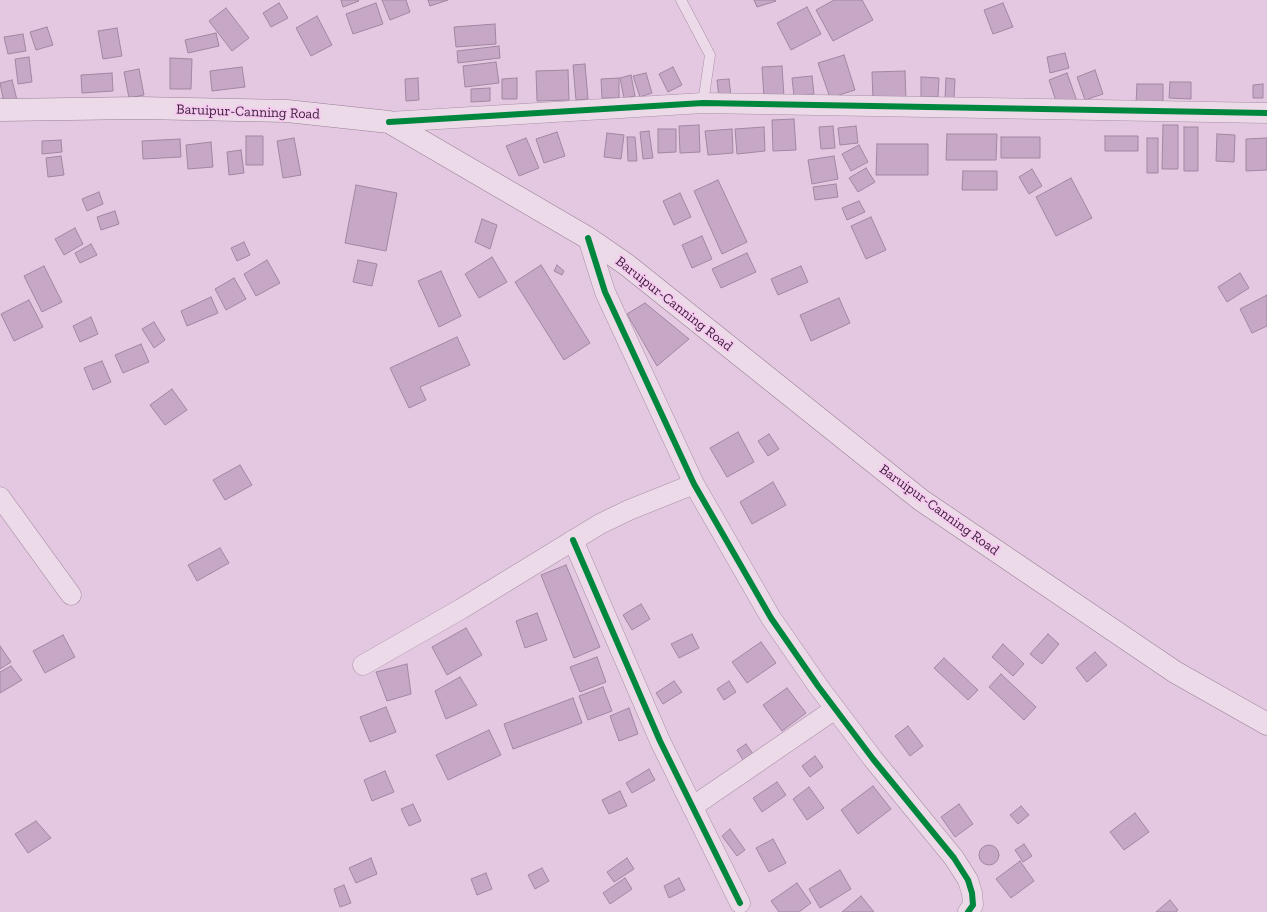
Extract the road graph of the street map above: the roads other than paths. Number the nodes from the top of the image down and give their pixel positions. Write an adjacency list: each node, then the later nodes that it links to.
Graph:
1 (680, 0): 2 (lane)
2 (703, 103): 4 (street); 5 (street)
3 (0, 110): 5 (main road, Baruipur-Canning Road)
4 (1267, 112)
5 (389, 122): 6 (main road, Baruipur-Canning Road)
6 (588, 238): 7 (street); 13 (main road, Baruipur-Canning Road)
7 (694, 484): 9 (street); 12 (street)
8 (0, 497): 10 (street)
9 (573, 540): 11 (street); 14 (street)
10 (71, 595)
11 (363, 665)
12 (835, 709): 14 (street); 16 (street)
13 (1267, 724)
14 (692, 807): 15 (street)
15 (740, 903)
16 (968, 912)

